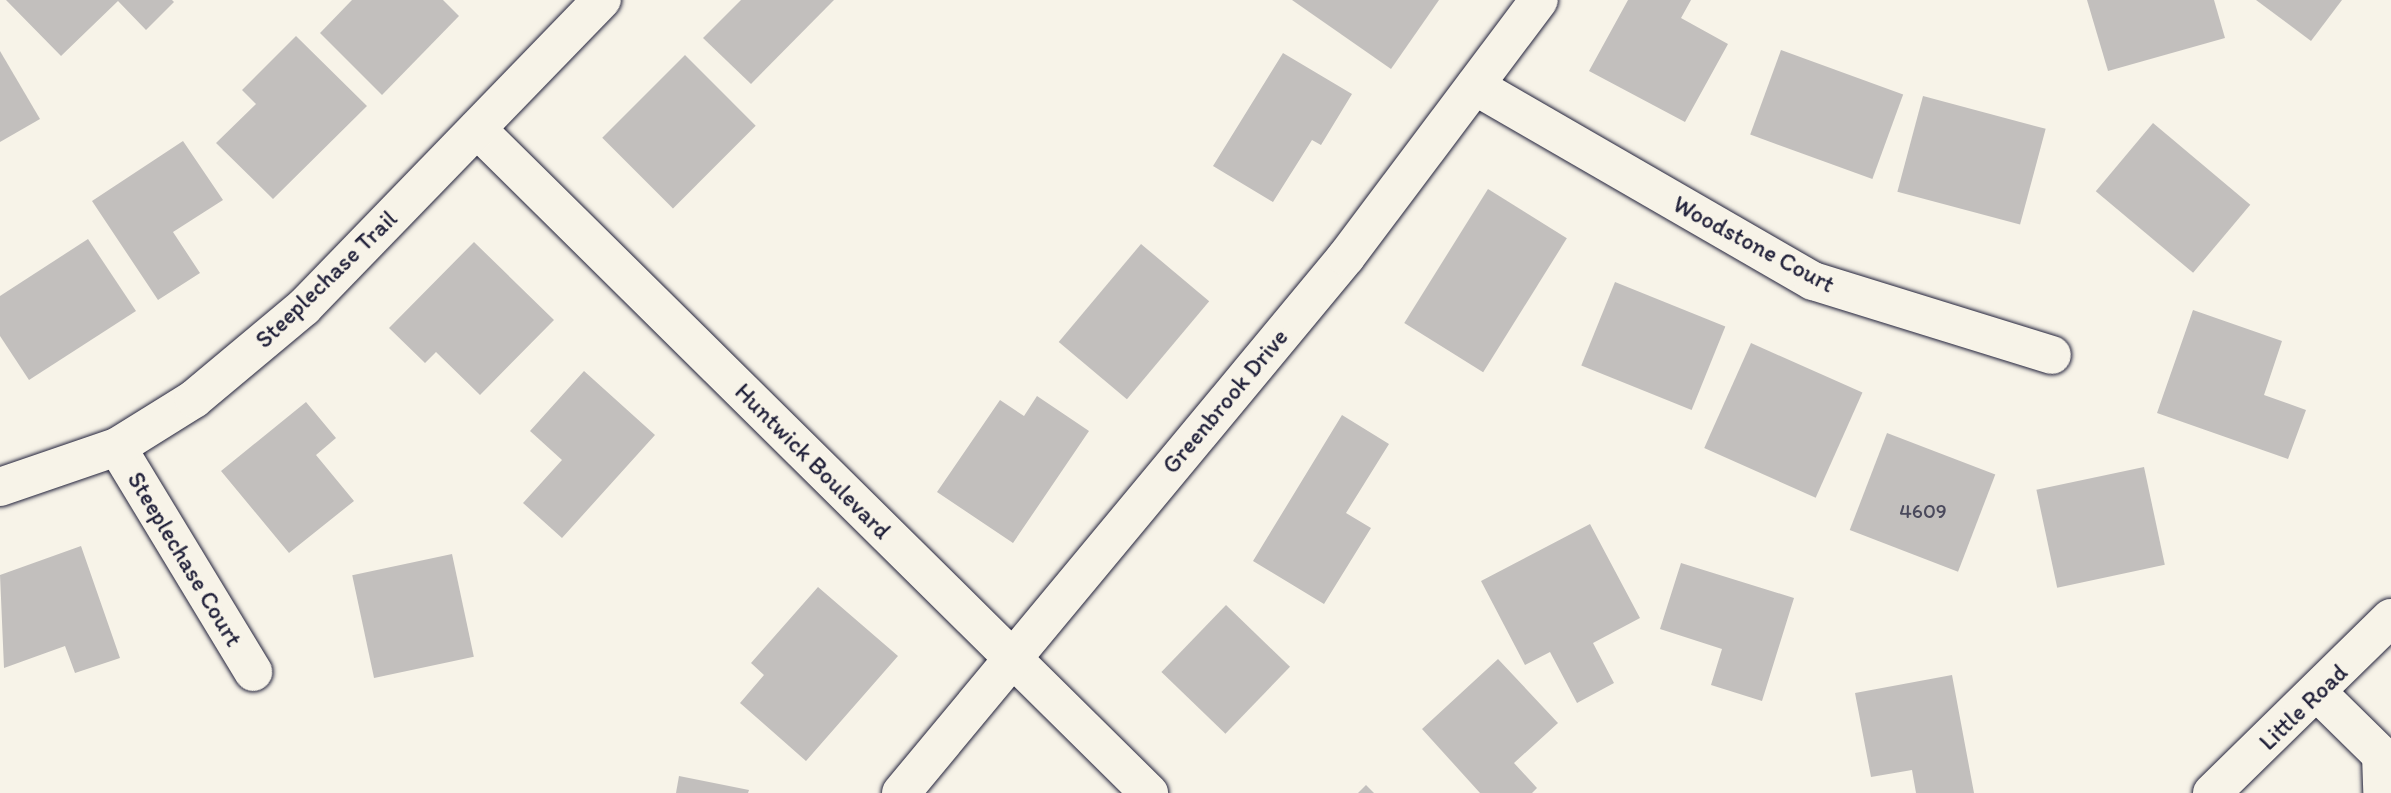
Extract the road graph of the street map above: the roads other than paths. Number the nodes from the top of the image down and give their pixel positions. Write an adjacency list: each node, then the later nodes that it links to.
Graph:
1 (602, 0): 4 (street, Steeplechase Trail)
2 (1539, 0): 3 (street, Greenbrook Drive)
3 (1475, 86): 5 (street, Woodstone Court); 9 (street, Greenbrook Drive)
4 (477, 129): 6 (street, Steeplechase Trail); 9 (street, Huntwick Boulevard)
5 (2052, 355)
6 (117, 447): 7 (street, Steeplechase Trail); 10 (street, Steeplechase Court)
7 (0, 487)
8 (2391, 618): 11 (street, Little Road)
9 (1010, 657): 12 (street, Greenbrook Drive); 13 (street, Huntwick Boulevard)
10 (253, 672)
11 (2319, 694): 14 (street, Little Road); 15 (street)
12 (901, 793)
13 (1149, 793)
14 (2212, 793)
15 (2382, 793)

